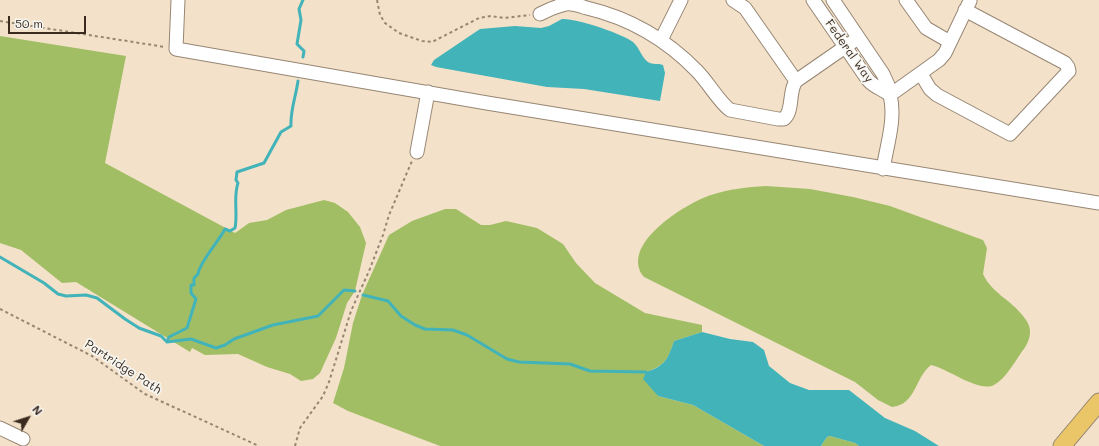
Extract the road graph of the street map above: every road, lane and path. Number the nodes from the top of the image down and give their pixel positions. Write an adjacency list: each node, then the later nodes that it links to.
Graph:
1 (178, 0): 15 (street)
2 (377, 0): 9 (path)
3 (542, 0): 9 (street)
4 (681, 0): 12 (street)
5 (733, 0): 17 (street)
6 (814, 0): 14 (street, Federal Way)
7 (832, 0): 11 (street, Federal Way)
8 (906, 0): 13 (street)
9 (540, 14): 12 (street)
10 (0, 21): 15 (path)
11 (858, 38): 14 (street); 19 (street, Federal Way)
12 (661, 40): 17 (street)
13 (950, 42): 16 (street); 16 (street)
14 (846, 47): 17 (street); 19 (street, Federal Way)
15 (176, 49): 18 (street)
16 (921, 74): 19 (street)
17 (796, 81)
18 (428, 92): 20 (street); 21 (street)
19 (890, 95): 21 (street, Federal Way)
20 (417, 152): 28 (path)
21 (883, 169): 22 (street)
22 (1099, 203)
23 (0, 309): 27 (path, Partridge Path)
24 (1099, 402): 29 (main road)
25 (0, 428): 26 (street)
26 (23, 439)
27 (259, 446)
28 (294, 446)
29 (1062, 446)

